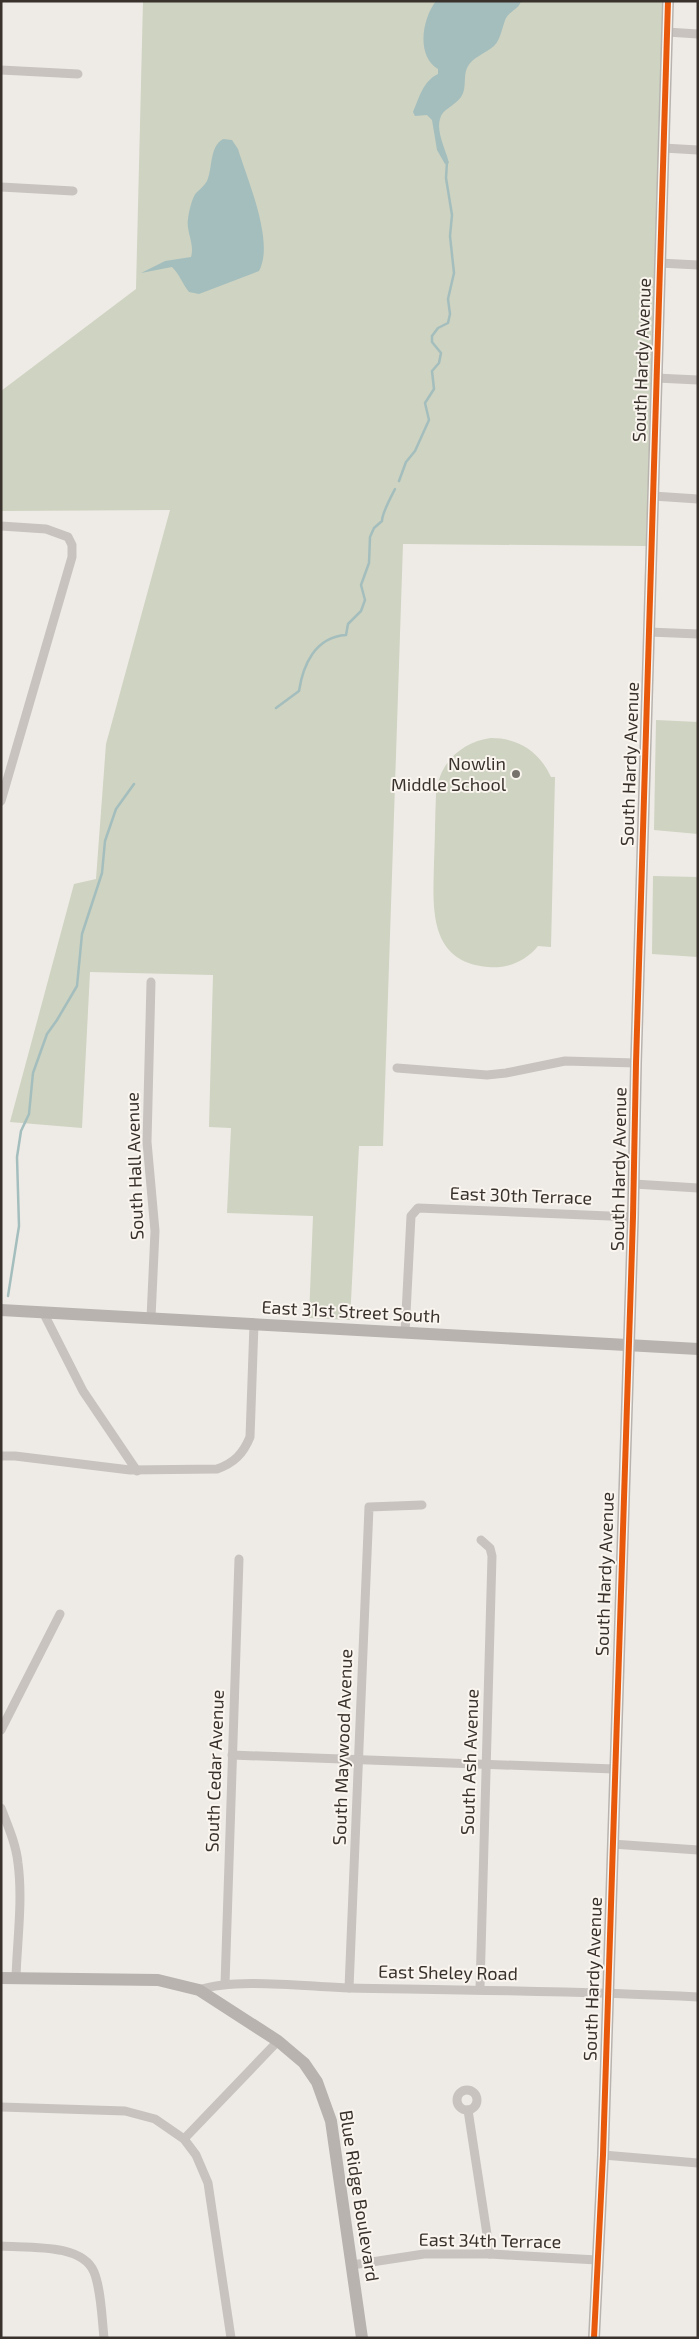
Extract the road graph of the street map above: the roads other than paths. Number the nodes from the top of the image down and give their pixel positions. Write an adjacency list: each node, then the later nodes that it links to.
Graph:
1 (668, 1): 2 (street, South Hardy Avenue)
2 (667, 32): 3 (street); 6 (street, South Hardy Avenue)
3 (698, 34)
4 (1, 70): 5 (street)
5 (78, 74)
6 (663, 148): 7 (street); 10 (street, South Hardy Avenue)
7 (698, 150)
8 (1, 187): 9 (street)
9 (74, 191)
10 (659, 263): 11 (street); 12 (street, South Hardy Avenue)
11 (698, 265)
12 (656, 378): 13 (street); 14 (street, South Hardy Avenue)
13 (698, 380)
14 (653, 496): 15 (street); 17 (street, South Hardy Avenue)
15 (698, 499)
16 (1, 526): 19 (street)
17 (650, 632): 18 (street); 21 (street, South Hardy Avenue)
18 (698, 634)
19 (1, 801)
20 (151, 982): 28 (street, South Hall Avenue)
21 (636, 1063): 22 (street); 23 (street, South Hardy Avenue)
22 (397, 1068)
23 (634, 1184): 24 (street); 25 (street, South Hardy Avenue)
24 (698, 1188)
25 (633, 1217): 30 (street, East 30th Terrace); 31 (street, South Hardy Avenue)
26 (1, 1310): 27 (street, East 31st Street South)
27 (43, 1312): 28 (street, East 31st Street South); 34 (street)
28 (151, 1318): 29 (street, East 31st Street South)
29 (254, 1324): 30 (street, East 31st Street South); 34 (street)
30 (405, 1333): 31 (street, East 31st Street South)
31 (628, 1345): 32 (street, East 31st Street South); 43 (street, South Hardy Avenue)
32 (698, 1349)
33 (1, 1456): 34 (street)
34 (137, 1471)
35 (422, 1505): 41 (street, South Maywood Avenue)
36 (481, 1540): 42 (street, South Ash Avenue)
37 (239, 1559): 40 (street, South Cedar Avenue)
38 (60, 1614): 39 (street)
39 (1, 1730)
40 (232, 1756): 41 (street); 49 (street, South Cedar Avenue)
41 (360, 1759): 42 (street); 50 (street, South Maywood Avenue)
42 (486, 1764): 43 (street); 51 (street, South Ash Avenue)
43 (614, 1768): 45 (street, South Hardy Avenue)
44 (1, 1808): 48 (street)
45 (612, 1844): 46 (street); 53 (street, South Hardy Avenue)
46 (698, 1850)
47 (1, 1978): 48 (street, Blue Ridge Boulevard)
48 (16, 1978): 52 (street, Blue Ridge Boulevard)
49 (225, 1984): 50 (street, East Sheley Road); 52 (street, East Sheley Road)
50 (349, 1988): 51 (street, East Sheley Road)
51 (480, 1988): 53 (street, East Sheley Road)
52 (199, 1990): 55 (street, Blue Ridge Boulevard)
53 (607, 1992): 54 (street, East Sheley Road); 59 (street, South Hardy Avenue)
54 (698, 1997)
55 (278, 2041): 58 (street); 64 (street, Blue Ridge Boulevard)
56 (1, 2107): 58 (street)
57 (468, 2110): 62 (street)
58 (184, 2139): 66 (street)
59 (603, 2155): 60 (street); 63 (street, South Hardy Avenue)
60 (698, 2163)
61 (1, 2246): 65 (street)
62 (490, 2254): 63 (street, East 34th Terrace); 64 (street, East 34th Terrace)
63 (598, 2260): 68 (street, South Hardy Avenue)
64 (352, 2266): 67 (street, Blue Ridge Boulevard)
65 (104, 2338)
66 (231, 2338)
67 (362, 2338)
68 (594, 2338)

